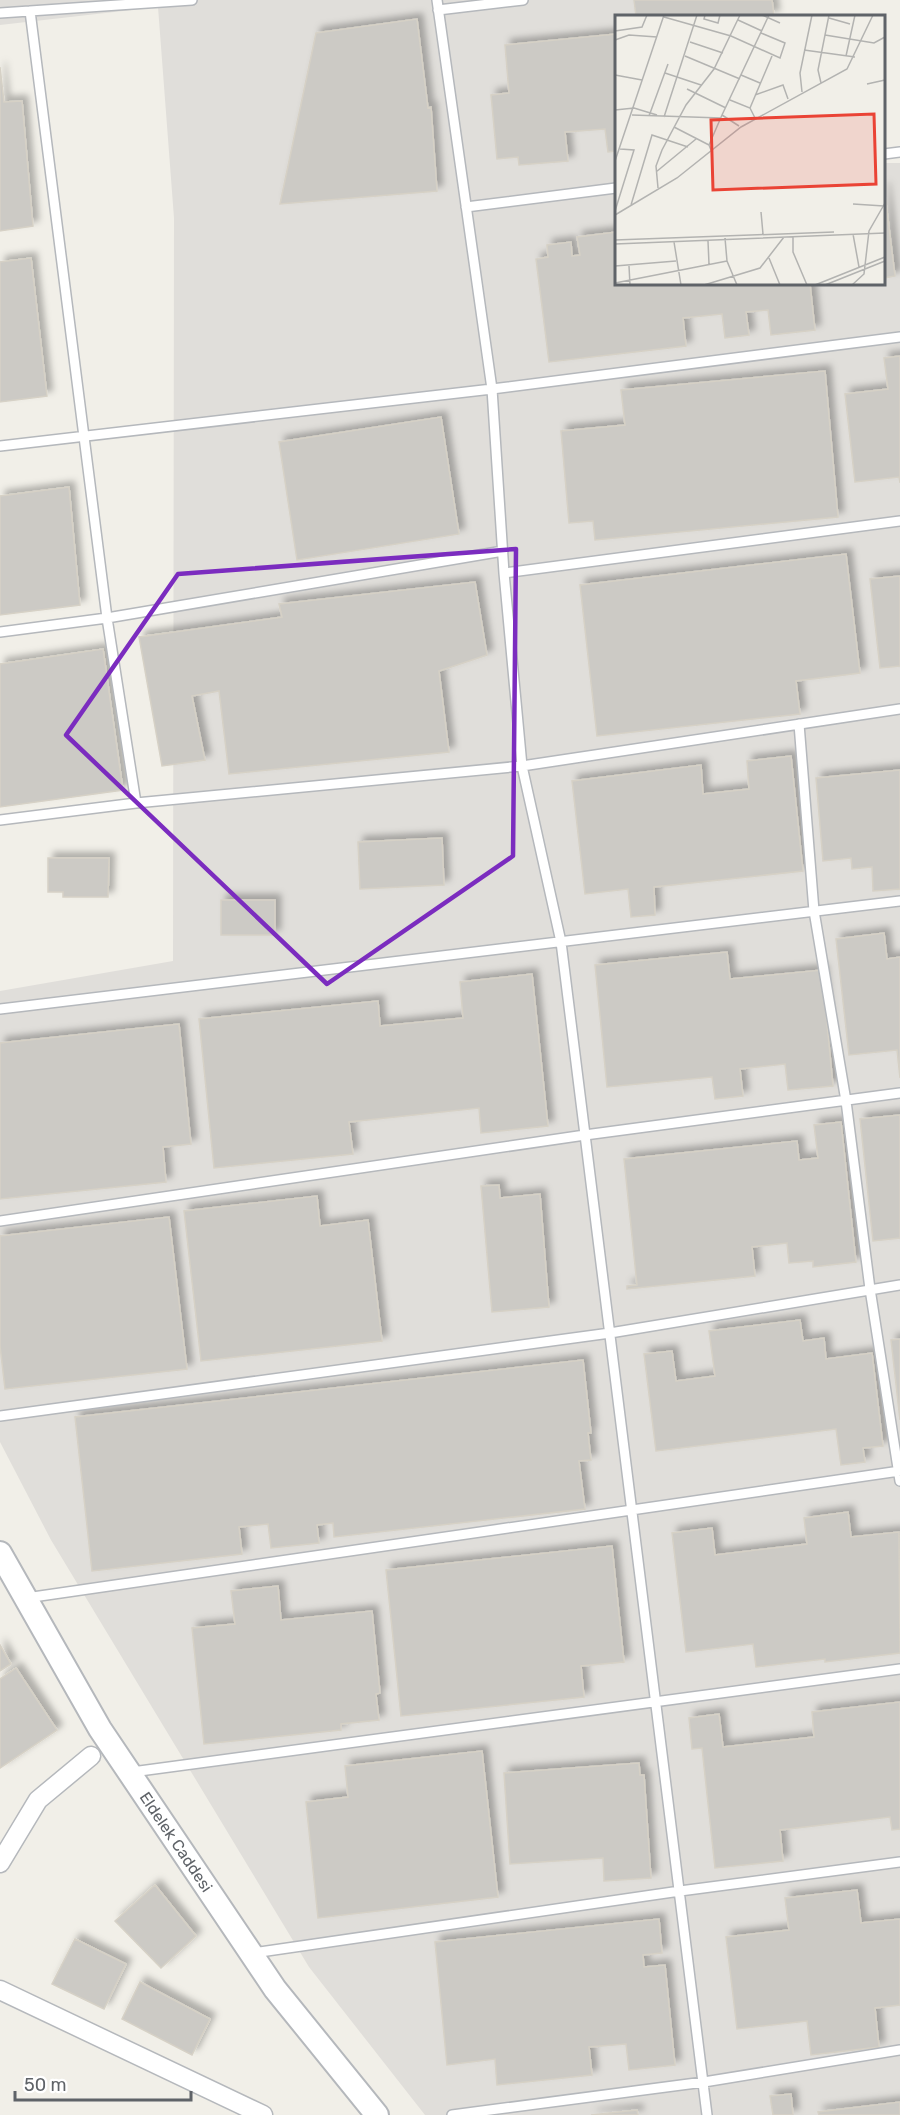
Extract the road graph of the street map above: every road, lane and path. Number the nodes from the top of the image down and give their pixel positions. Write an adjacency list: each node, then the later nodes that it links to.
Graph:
1 (192, 0): 4 (lane)
2 (523, 0): 3 (lane)
3 (438, 5): 9 (lane)
4 (30, 11): 5 (lane); 12 (lane)
5 (0, 13)
6 (900, 152): 7 (lane)
7 (885, 154)
8 (615, 188): 9 (lane)
9 (466, 207): 11 (lane)
10 (900, 338): 11 (lane)
11 (492, 389): 12 (lane); 15 (lane)
12 (84, 435): 13 (lane); 17 (lane)
13 (0, 446)
14 (900, 521): 16 (lane)
15 (503, 551): 16 (lane); 17 (lane)
16 (504, 573): 21 (lane)
17 (107, 618): 18 (lane); 22 (lane)
18 (0, 632)
19 (900, 709): 20 (lane)
20 (799, 724): 21 (lane); 25 (lane)
21 (522, 766): 22 (lane); 26 (lane)
22 (136, 803): 23 (lane)
23 (0, 820)
24 (900, 901): 25 (lane)
25 (814, 911): 26 (lane); 29 (lane)
26 (561, 942): 27 (lane); 30 (lane)
27 (0, 1009)
28 (900, 1094): 29 (lane)
29 (846, 1101): 30 (lane); 33 (lane)
30 (585, 1135): 31 (lane); 34 (lane)
31 (0, 1221)
32 (900, 1285): 33 (lane)
33 (870, 1290): 34 (lane); 36 (lane)
34 (610, 1333): 35 (lane); 37 (lane)
35 (0, 1416)
36 (900, 1474): 37 (lane)
37 (632, 1509): 39 (lane); 41 (lane)
38 (0, 1553): 39 (street, Eldelek Caddesi)
39 (26, 1598): 43 (street, Eldelek Caddesi)
40 (900, 1669): 41 (lane)
41 (656, 1702): 43 (lane); 46 (lane)
42 (91, 1756): 45 (street)
43 (130, 1773): 47 (street, Eldelek Caddesi)
44 (900, 1862): 46 (lane)
45 (0, 1863)
46 (680, 1891): 47 (lane); 50 (lane)
47 (251, 1953): 52 (street, Eldelek Caddesi)
48 (0, 1990): 51 (street)
49 (900, 2050): 50 (lane)
50 (704, 2082): 53 (lane); 54 (lane)
51 (263, 2115)
52 (377, 2115)
53 (452, 2115)
54 (707, 2115)

